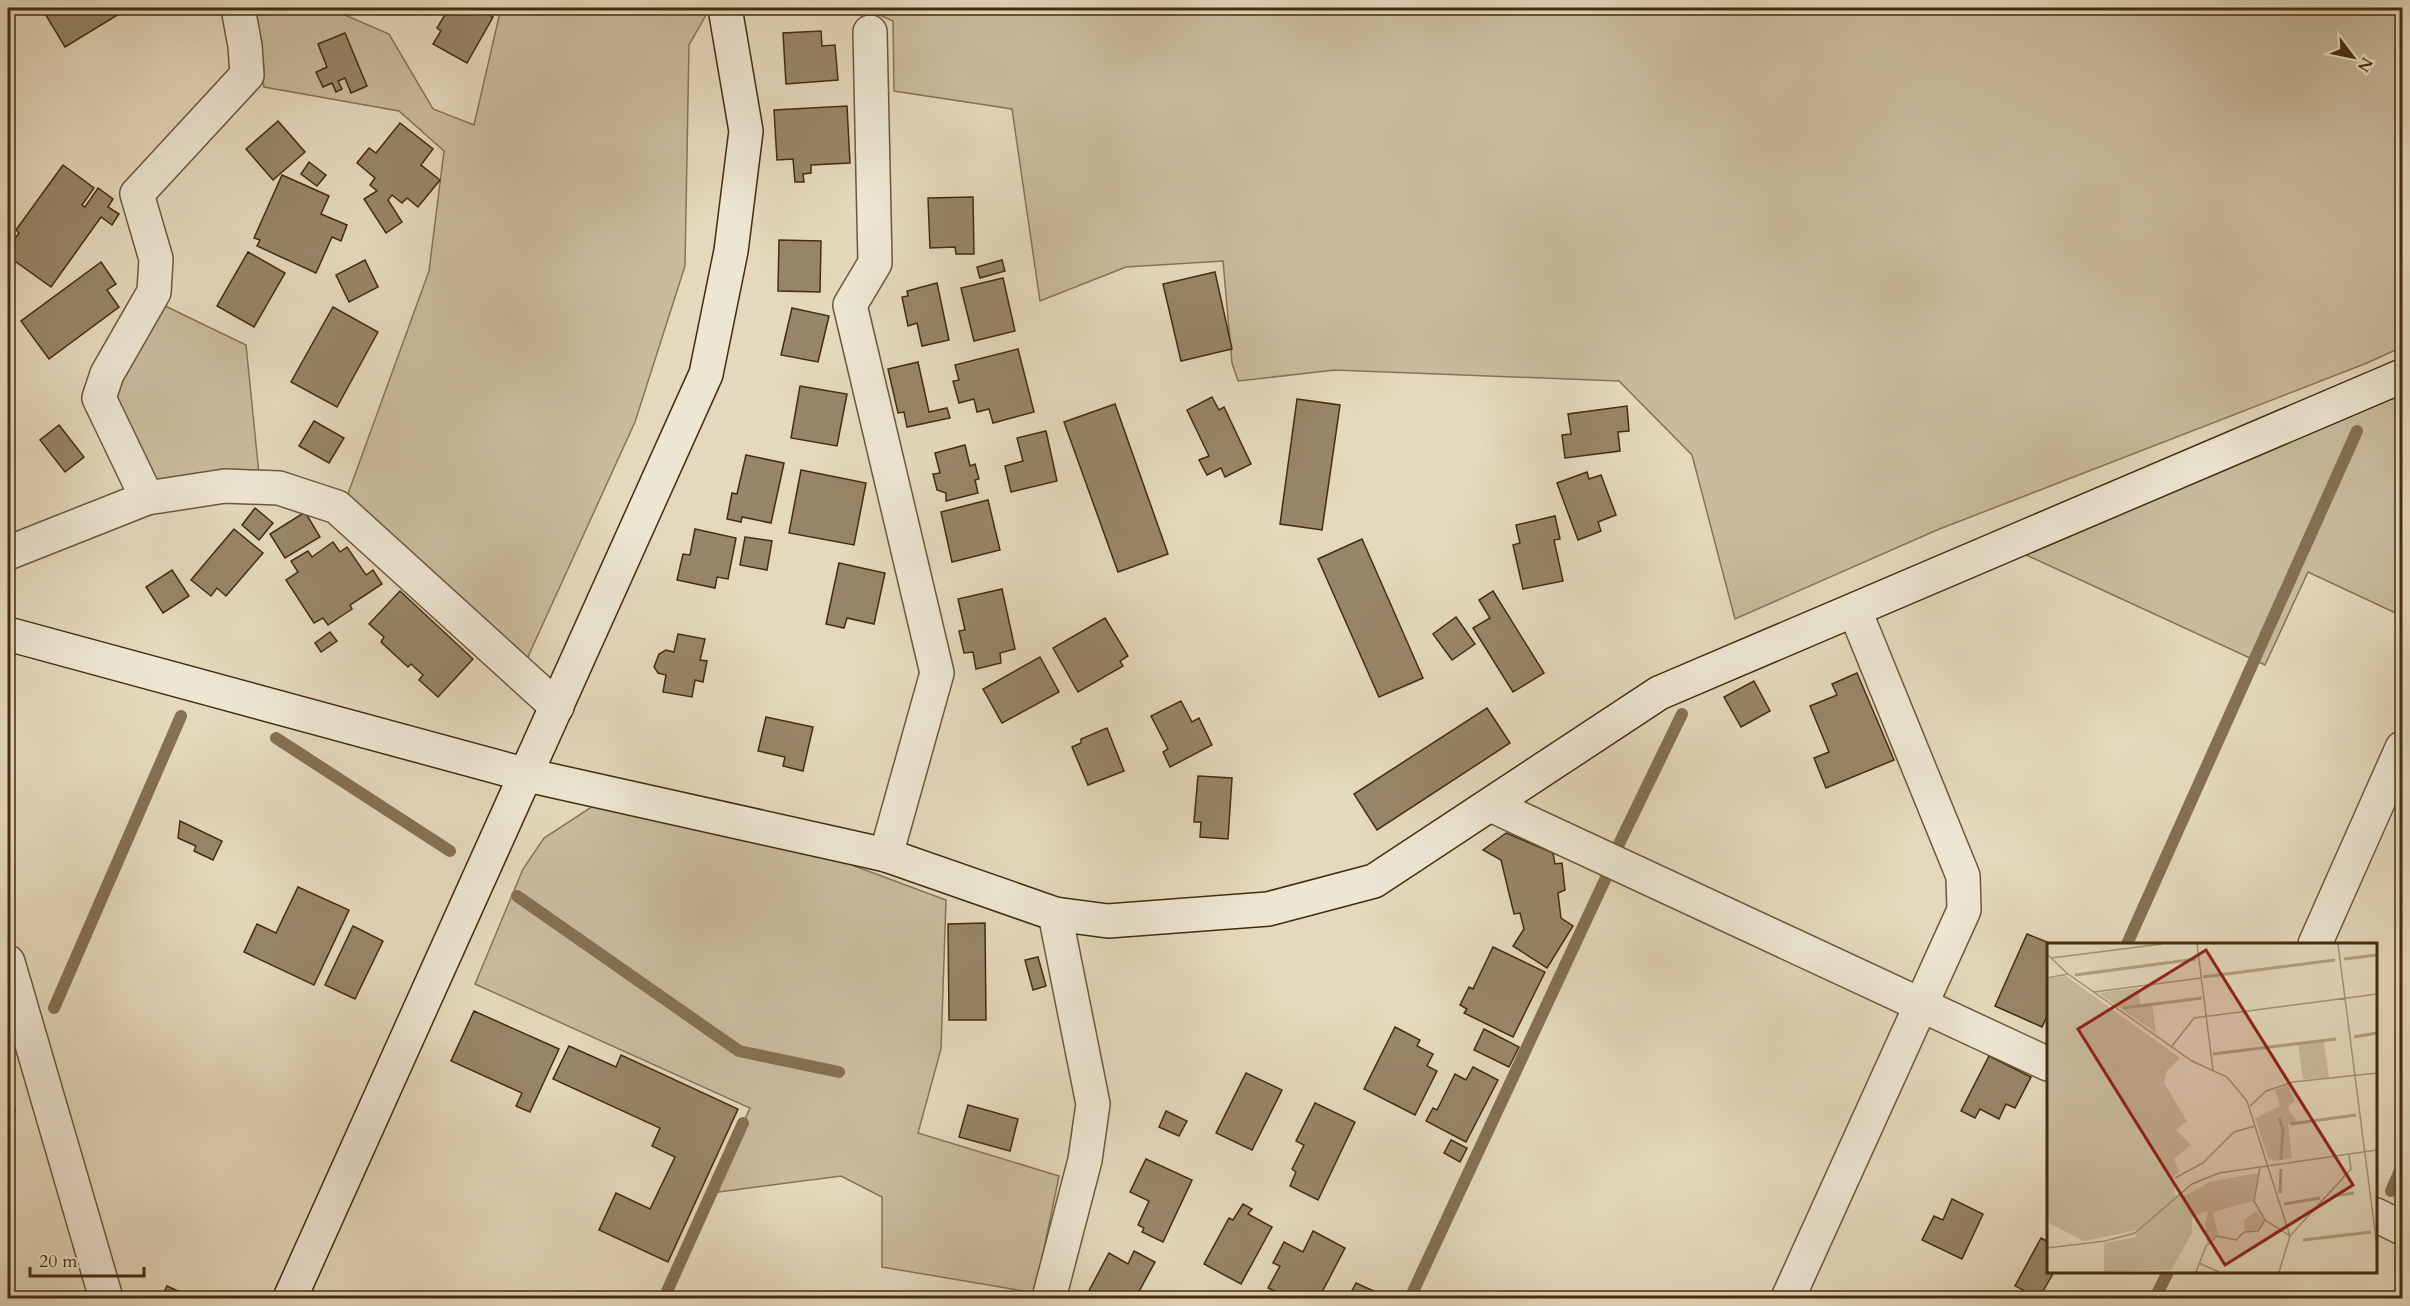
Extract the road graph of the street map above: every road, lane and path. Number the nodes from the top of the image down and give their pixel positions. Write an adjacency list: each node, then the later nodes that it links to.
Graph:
1 (238, 8): 5 (street)
2 (725, 8): 9 (street)
3 (870, 32): 13 (street)
4 (2403, 376): 7 (street)
5 (147, 498): 6 (street); 9 (street)
6 (8, 553)
7 (1856, 610): 12 (street); 17 (street)
8 (8, 634): 11 (street)
9 (557, 707): 11 (street)
10 (2403, 748): 15 (street)
11 (526, 775): 13 (street); 22 (street)
12 (1491, 805): 14 (street); 17 (street)
13 (886, 855): 14 (street)
14 (1055, 914): 23 (street)
15 (2316, 943)
16 (8, 962): 21 (street)
17 (1921, 1004): 18 (street); 24 (street)
18 (2047, 1063)
19 (2377, 1215): 20 (street)
20 (2403, 1228)
21 (105, 1299)
22 (290, 1299)
23 (1049, 1299)
24 (1788, 1299)

